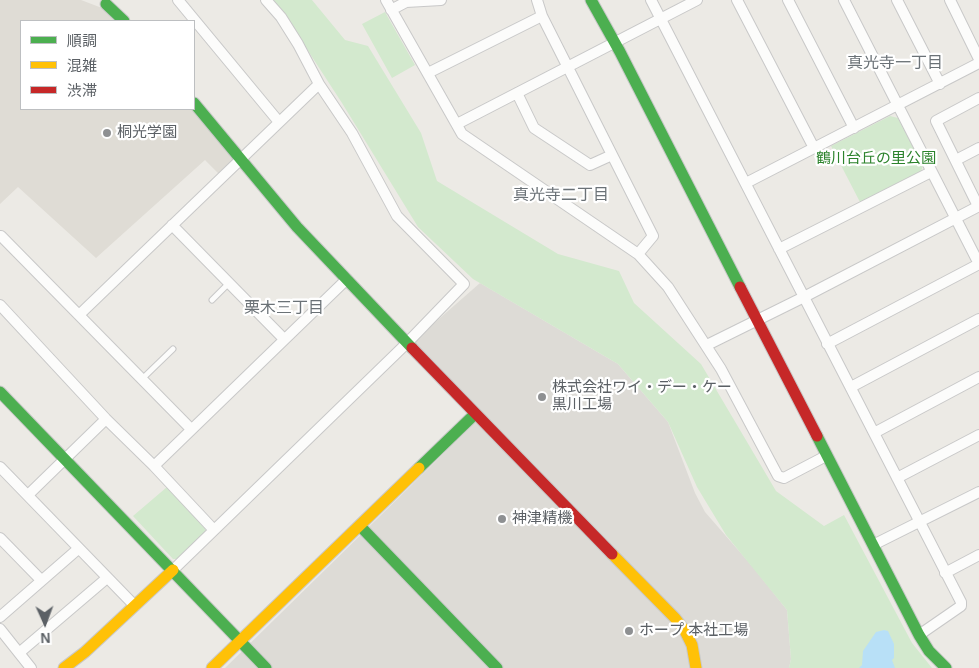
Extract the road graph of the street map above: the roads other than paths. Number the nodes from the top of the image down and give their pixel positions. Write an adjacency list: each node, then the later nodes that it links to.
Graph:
1 (178, 0): 19 (street)
2 (266, 0): 26 (street)
3 (386, 0): 15 (street)
4 (441, 0): 15 (street)
5 (537, 0): 16 (street)
6 (591, 0): 21 (street)
7 (651, 0): 17 (street)
8 (697, 0): 17 (street)
9 (737, 0): 35 (street)
10 (788, 0): 34 (street)
11 (844, 0): 31 (street)
12 (898, 0): 27 (street)
13 (950, 0): 22 (street)
14 (103, 1): 18 (street)
15 (391, 10): 25 (street)
16 (542, 16): 24 (street); 25 (street)
17 (660, 19): 21 (street); 41 (street)
18 (123, 20)
19 (195, 20)
20 (195, 21): 32 (street)
21 (615, 43): 24 (street); 56 (street)
22 (979, 59)
23 (979, 64): 27 (street)
24 (567, 67): 28 (street); 37 (street)
25 (428, 73): 33 (street)
26 (319, 84): 32 (street); 58 (street)
27 (940, 84): 31 (street)
28 (516, 93): 33 (street); 37 (street)
29 (979, 98): 39 (street)
30 (195, 104): 38 (street)
31 (897, 105): 34 (street); 40 (street)
32 (279, 122): 38 (street)
33 (456, 124): 47 (street)
34 (854, 128): 35 (street)
35 (814, 148): 41 (street)
36 (979, 148): 39 (street)
37 (612, 155): 47 (street)
38 (241, 160): 44 (street); 49 (street)
39 (956, 160): 42 (street)
40 (931, 172): 43 (street); 46 (street)
41 (746, 183): 46 (street)
42 (979, 206): 43 (street)
43 (954, 218): 48 (street); 51 (street)
44 (172, 225): 50 (street); 54 (street)
45 (0, 237): 54 (street)
46 (779, 249): 51 (street)
47 (638, 254): 60 (street)
48 (979, 264): 59 (street)
49 (347, 279): 57 (street); 58 (street)
50 (229, 284): 52 (lane); 57 (street)
51 (804, 297): 56 (street); 59 (street)
52 (212, 300)
53 (0, 305): 67 (street)
54 (78, 315): 63 (street)
55 (979, 319): 64 (street)
56 (756, 320): 60 (street); 71 (street)
57 (284, 339): 68 (street)
58 (407, 342): 66 (street); 80 (street)
59 (827, 344): 64 (street)
60 (706, 345): 71 (street)
61 (173, 349): 63 (lane)
62 (979, 377): 69 (street)
63 (141, 380): 68 (street)
64 (851, 387): 69 (street)
65 (0, 392): 72 (street)
66 (475, 414): 79 (street); 100 (street)
67 (106, 420): 72 (street); 74 (street)
68 (191, 429): 74 (street)
69 (874, 433): 75 (street)
70 (979, 436): 75 (street)
71 (826, 456): 82 (street)
72 (65, 459): 77 (street); 85 (street)
73 (0, 466): 77 (street)
74 (154, 466): 80 (street)
75 (897, 478): 78 (street)
76 (979, 492): 78 (street)
77 (28, 495): 83 (street)
78 (920, 522): 82 (street); 86 (street)
79 (360, 526): 93 (street); 99 (street)
80 (214, 530): 85 (street)
81 (0, 538): 88 (street)
82 (873, 545): 92 (street)
83 (78, 549): 87 (street); 88 (street)
84 (979, 555): 86 (street)
85 (173, 570): 89 (street); 93 (street)
86 (945, 573): 92 (street)
87 (107, 578): 89 (street); 94 (street)
88 (42, 580): 90 (street)
89 (134, 606): 96 (street)
90 (0, 617)
91 (0, 629): 94 (street)
92 (919, 635): 101 (street)
93 (240, 641): 97 (street); 98 (street)
94 (19, 653): 95 (street)
95 (31, 668)
96 (64, 668)
97 (212, 668)
98 (266, 668)
99 (497, 668)
100 (696, 668)
101 (946, 668)

